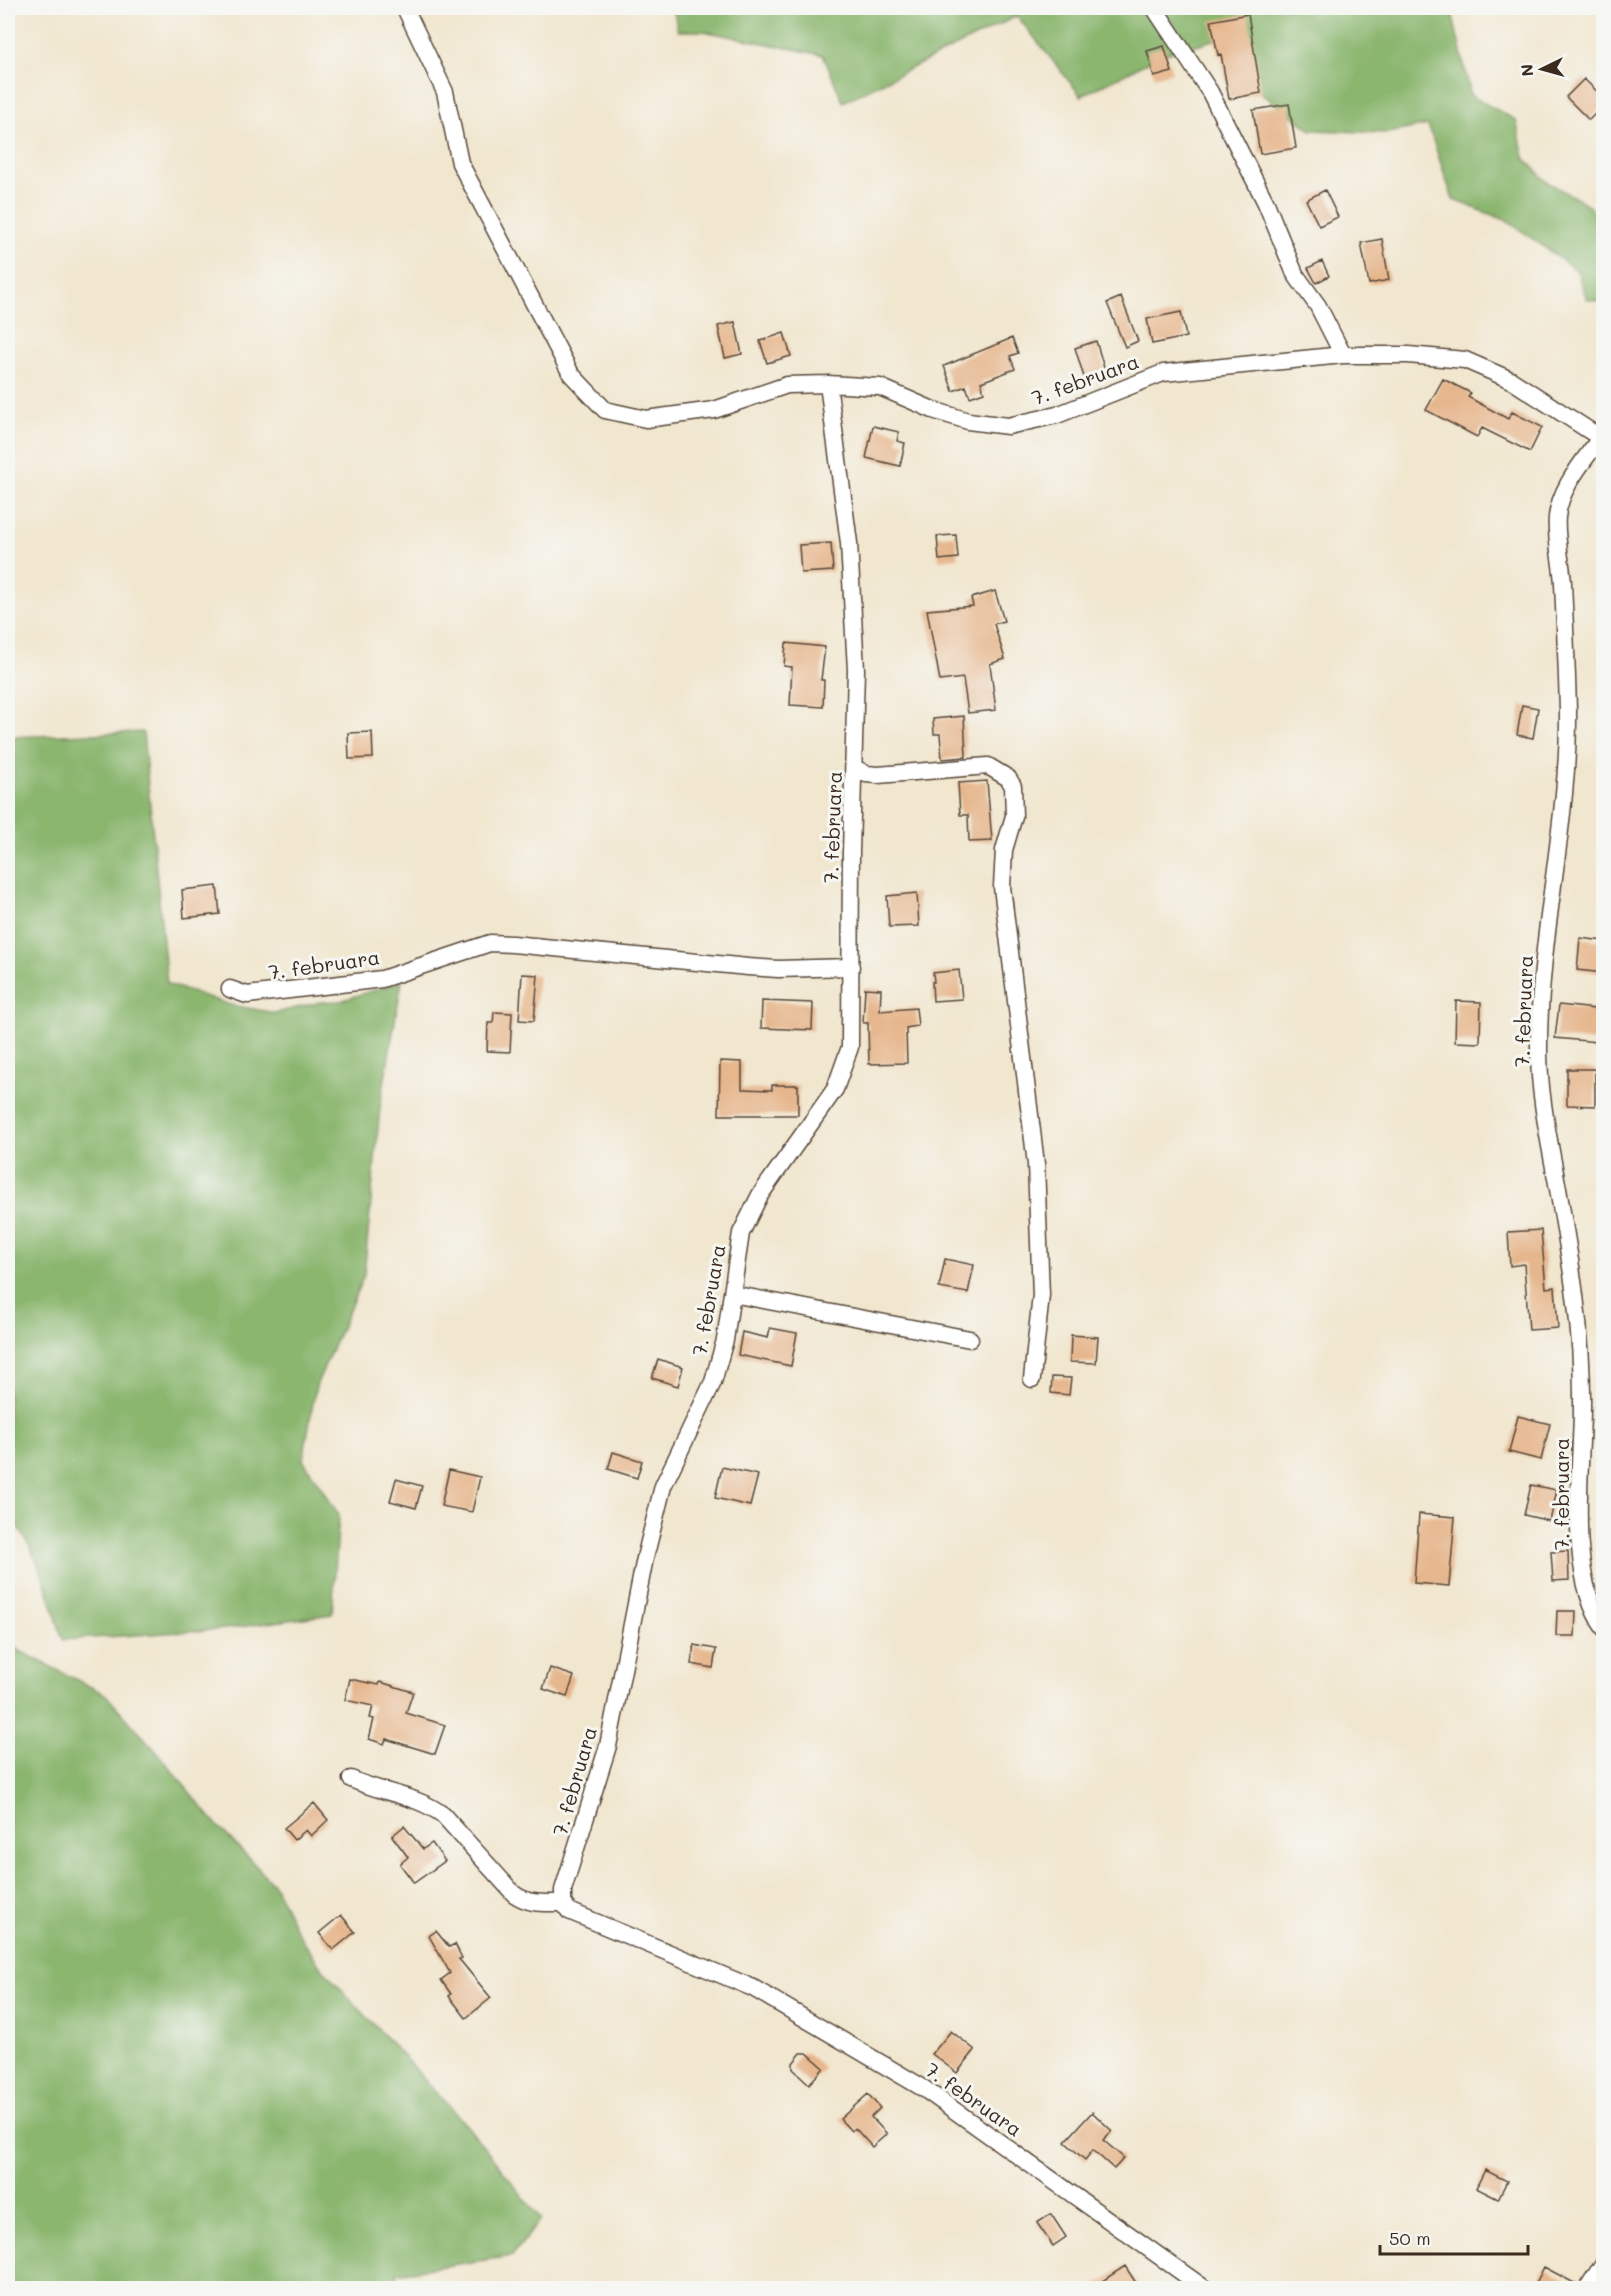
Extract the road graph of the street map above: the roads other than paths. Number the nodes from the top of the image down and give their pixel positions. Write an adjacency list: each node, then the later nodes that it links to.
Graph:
1 (405, 8): 4 (street)
2 (1155, 9): 3 (street)
3 (1343, 355): 4 (street, 7. februara); 5 (street, 7. februara)
4 (828, 384): 6 (street, 7. februara)
5 (1602, 439): 12 (street, 7. februara)
6 (855, 768): 7 (street, 7. februara); 11 (street)
7 (850, 966): 8 (street, 7. februara); 9 (street, 7. februara)
8 (230, 989)
9 (732, 1294): 10 (street); 14 (street, 7. februara)
10 (970, 1339)
11 (1032, 1379)
12 (1604, 1628)
13 (351, 1779): 14 (street)
14 (563, 1903): 16 (street, 7. februara)
15 (1604, 2268): 17 (street)
16 (1204, 2289)
17 (1591, 2289)

